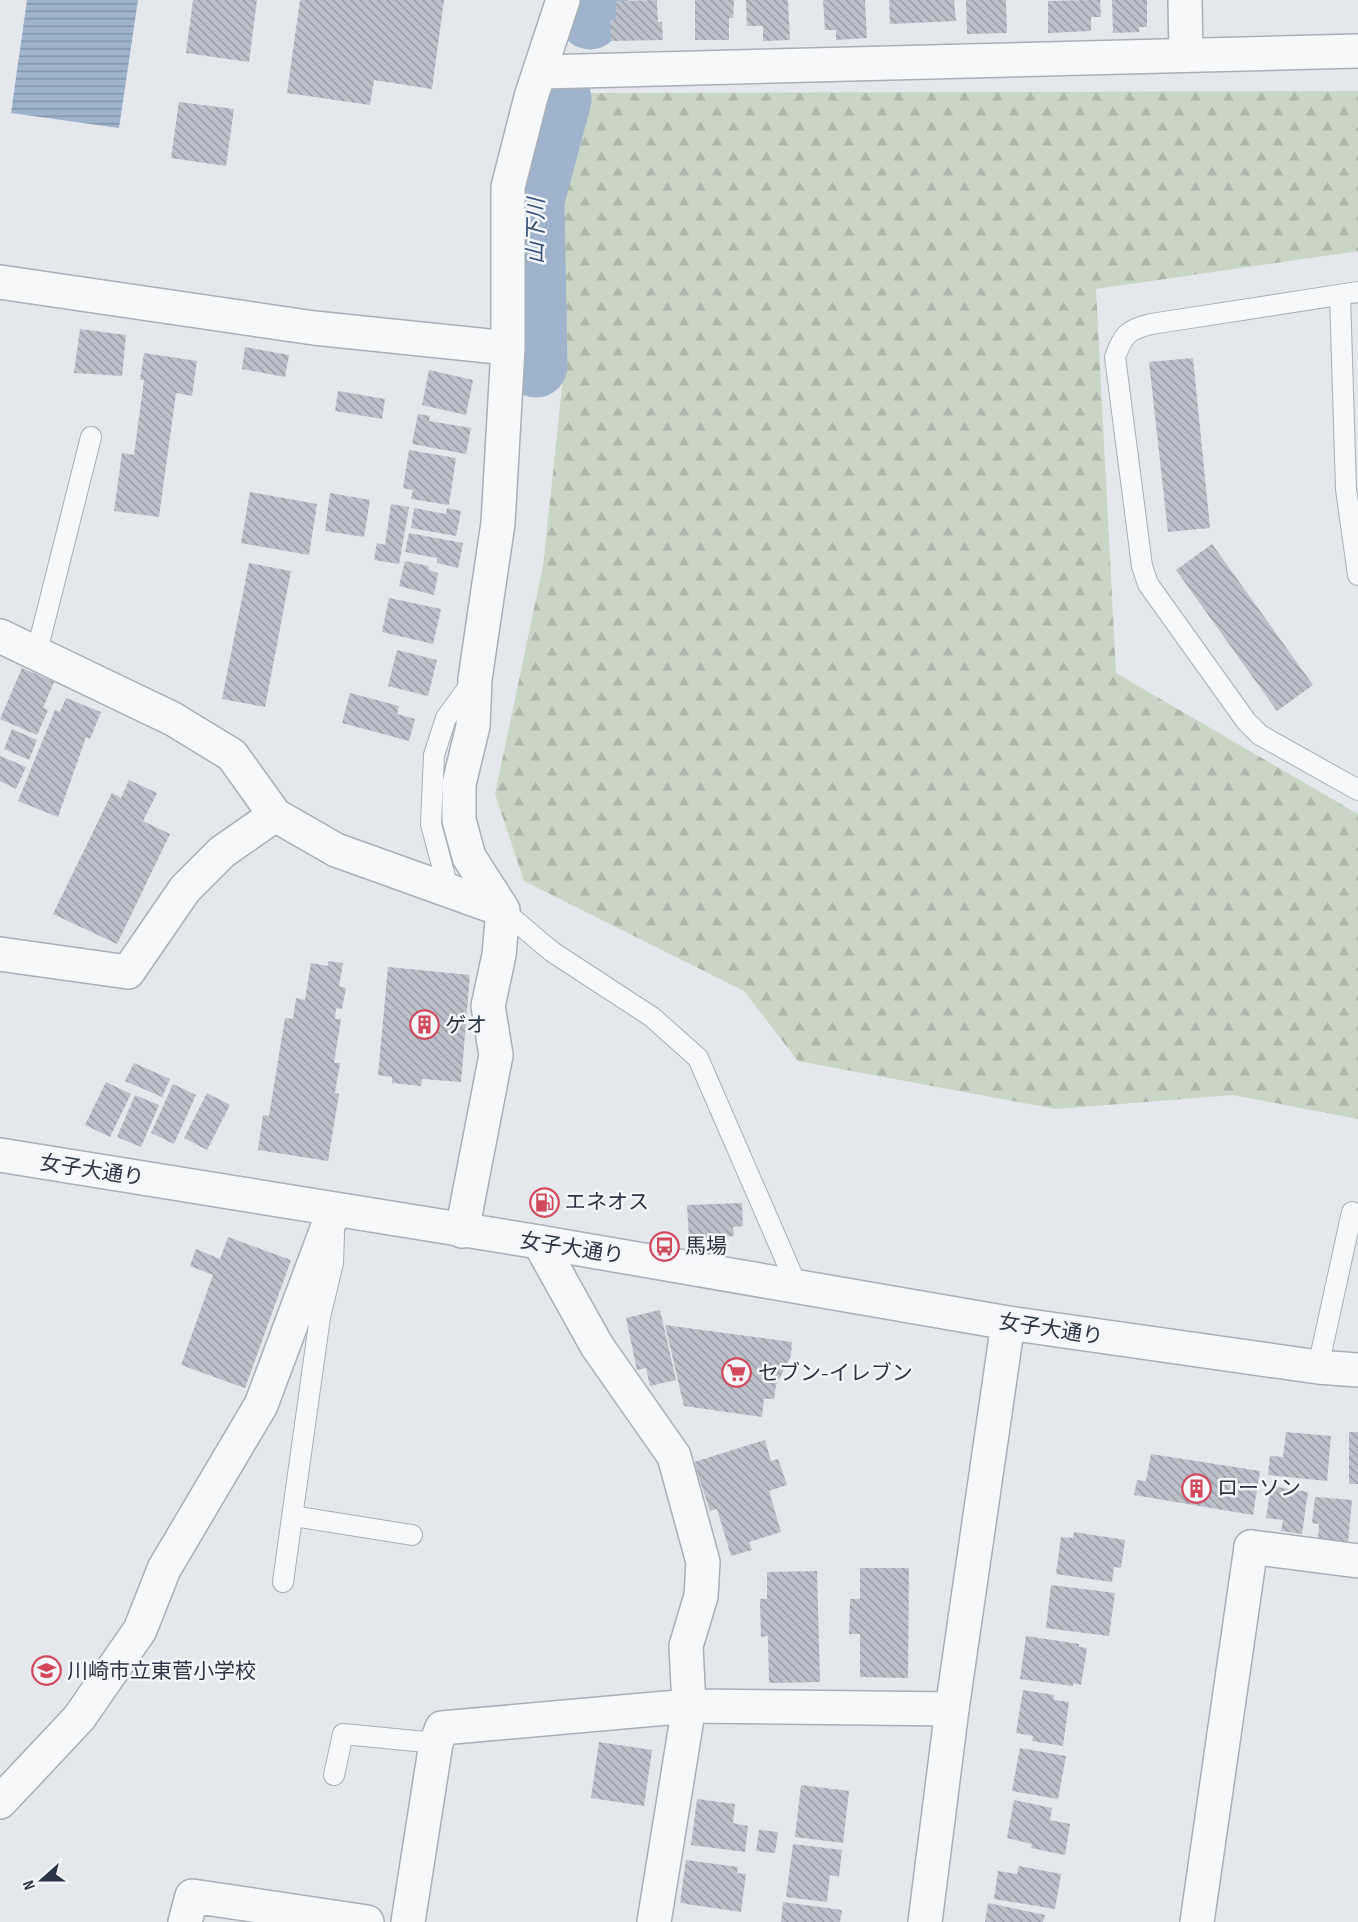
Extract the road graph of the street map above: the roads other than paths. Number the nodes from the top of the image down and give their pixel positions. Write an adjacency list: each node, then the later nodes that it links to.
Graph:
1 (563, 0): 5 (street)
2 (1185, 0): 4 (street)
3 (1358, 51): 4 (street)
4 (1186, 55): 5 (street)
5 (541, 72): 8 (street)
6 (0, 282): 8 (street)
7 (1349, 294): 10 (lane); 14 (lane)
8 (508, 348): 13 (street)
9 (91, 437): 12 (lane)
10 (1358, 575)
11 (0, 636): 12 (street)
12 (36, 655): 15 (street)
13 (475, 679): 16 (lane); 17 (street)
14 (1358, 790)
15 (274, 815): 16 (street); 18 (street)
16 (449, 892): 17 (street)
17 (502, 910): 22 (street); 24 (lane)
18 (0, 954)
19 (0, 1155): 20 (street, 女子大通り)
20 (334, 1210): 22 (street, 女子大通り); 28 (lane); 36 (street)
21 (1352, 1212): 26 (lane)
22 (462, 1230): 23 (street, 女子大通り)
23 (539, 1242): 24 (street, 女子大通り); 32 (street)
24 (797, 1286): 25 (street, 女子大通り)
25 (1008, 1323): 26 (street, 女子大通り); 33 (street)
26 (1318, 1367): 27 (street, 女子大通り)
27 (1358, 1370)
28 (292, 1516): 29 (lane); 31 (lane)
29 (412, 1535)
30 (1358, 1561): 42 (street)
31 (283, 1582)
32 (689, 1706): 33 (street); 34 (street); 40 (street)
33 (952, 1709): 41 (street)
34 (436, 1743): 35 (lane); 39 (street)
35 (334, 1774)
36 (0, 1802)
37 (185, 1922): 38 (street)
38 (368, 1922)
39 (408, 1922)
40 (654, 1922)
41 (925, 1922)
42 (1197, 1922)

